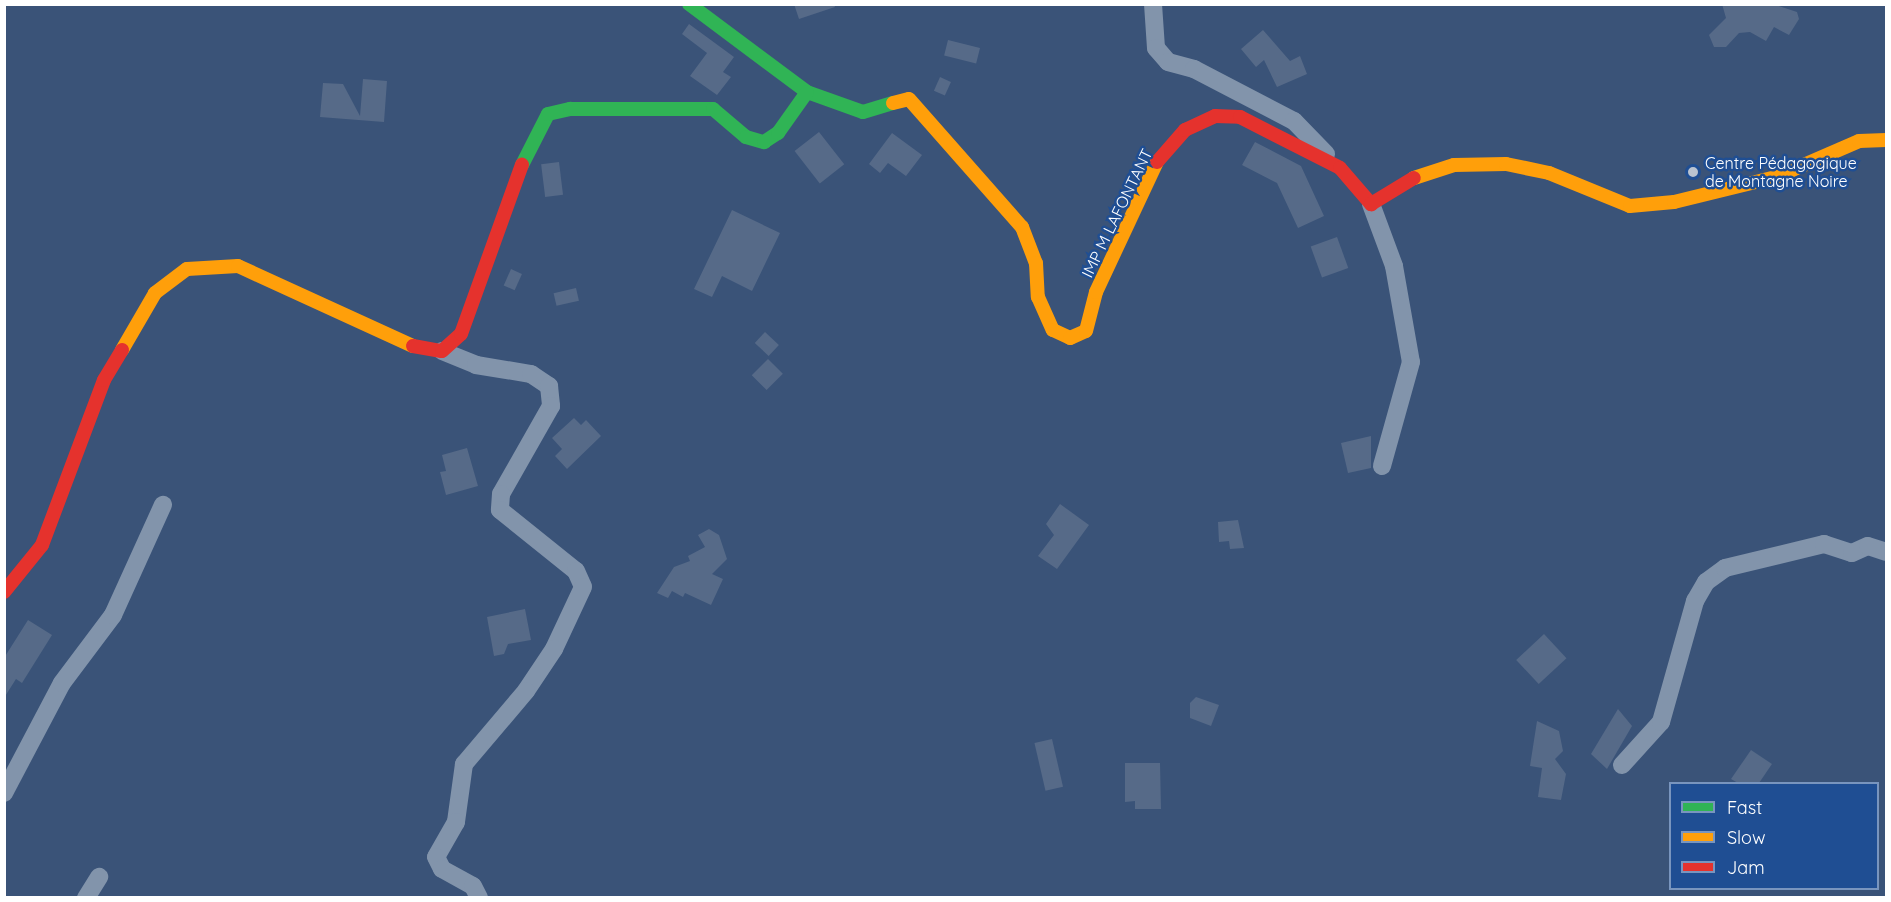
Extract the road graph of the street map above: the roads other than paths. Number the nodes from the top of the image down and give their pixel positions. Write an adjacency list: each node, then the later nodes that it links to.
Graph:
1 (689, 4): 3 (street)
2 (1153, 4): 5 (street)
3 (807, 92): 5 (street, IMP M LAFONTANT); 7 (street)
4 (1887, 140): 6 (street)
5 (1340, 168): 6 (street, IMP M LAFONTANT)
6 (1371, 204): 8 (street)
7 (442, 351): 11 (street); 16 (street)
8 (1382, 466)
9 (163, 505): 13 (street)
10 (1887, 552): 12 (street)
11 (4, 592)
12 (1622, 765)
13 (4, 793)
14 (99, 877): 15 (street)
15 (86, 897)
16 (479, 897)

